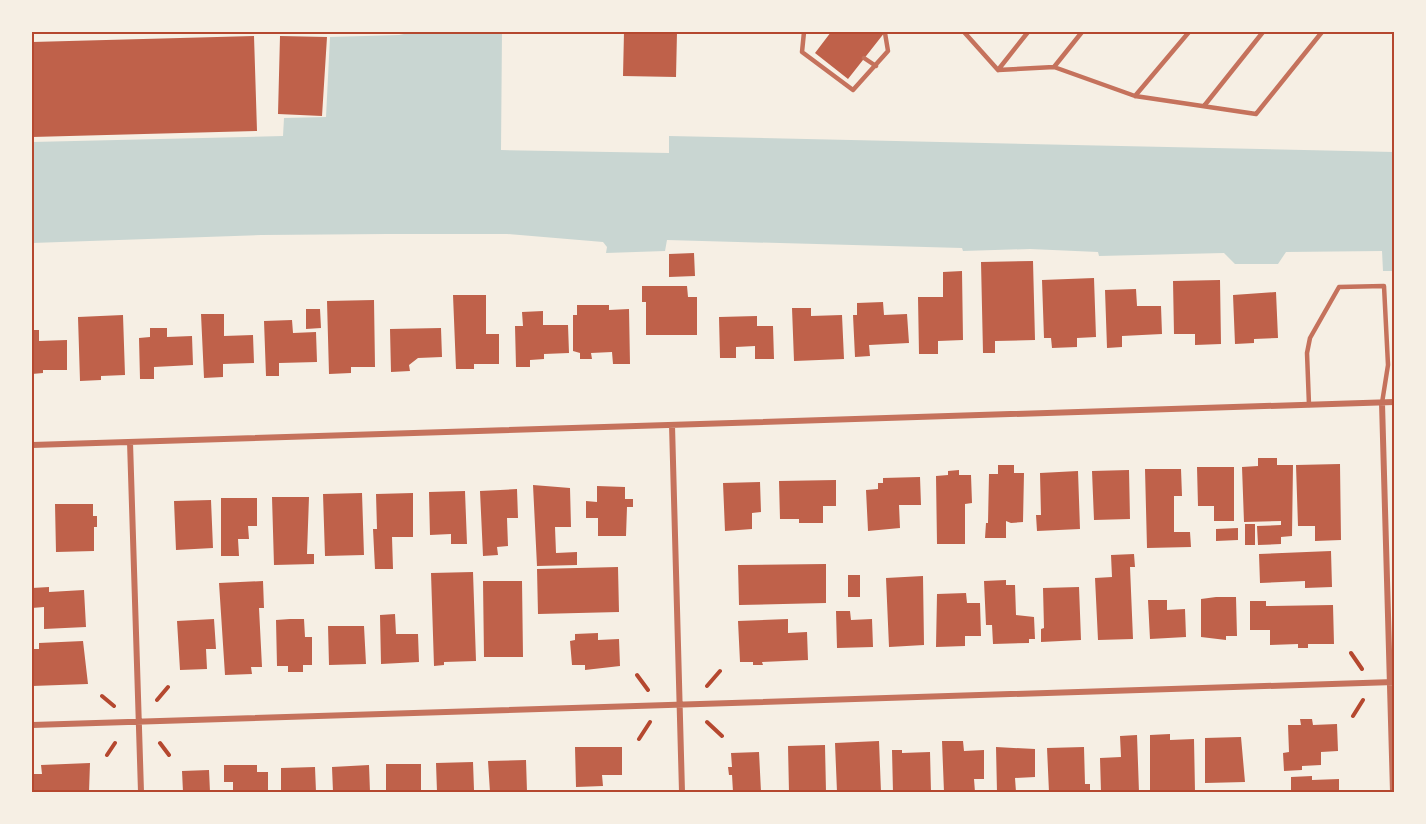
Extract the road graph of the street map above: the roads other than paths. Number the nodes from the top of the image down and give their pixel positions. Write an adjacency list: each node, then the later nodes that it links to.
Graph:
1 (804, 32): 10 (lane)
2 (964, 32): 12 (lane)
3 (1028, 32): 12 (lane)
4 (1082, 32): 11 (lane)
5 (1189, 32): 13 (lane)
6 (1263, 32): 14 (lane)
7 (1322, 32): 14 (lane)
8 (885, 33): 10 (lane)
9 (864, 58): 10 (lane)
10 (876, 66)
11 (1054, 67): 12 (lane); 13 (lane)
12 (998, 70)
13 (1135, 96): 14 (lane)
14 (1204, 106)
15 (1395, 402): 16 (street)
16 (1383, 403): 17 (street); 17 (lane); 21 (street)
17 (1309, 405): 18 (street)
18 (672, 425): 19 (street); 22 (street)
19 (130, 442): 20 (street); 23 (street)
20 (32, 445)
21 (1393, 682): 22 (street); 27 (street)
22 (680, 706): 23 (street); 26 (street)
23 (139, 722): 24 (street); 25 (street)
24 (32, 726)
25 (141, 792)
26 (682, 792)
27 (1393, 792)

